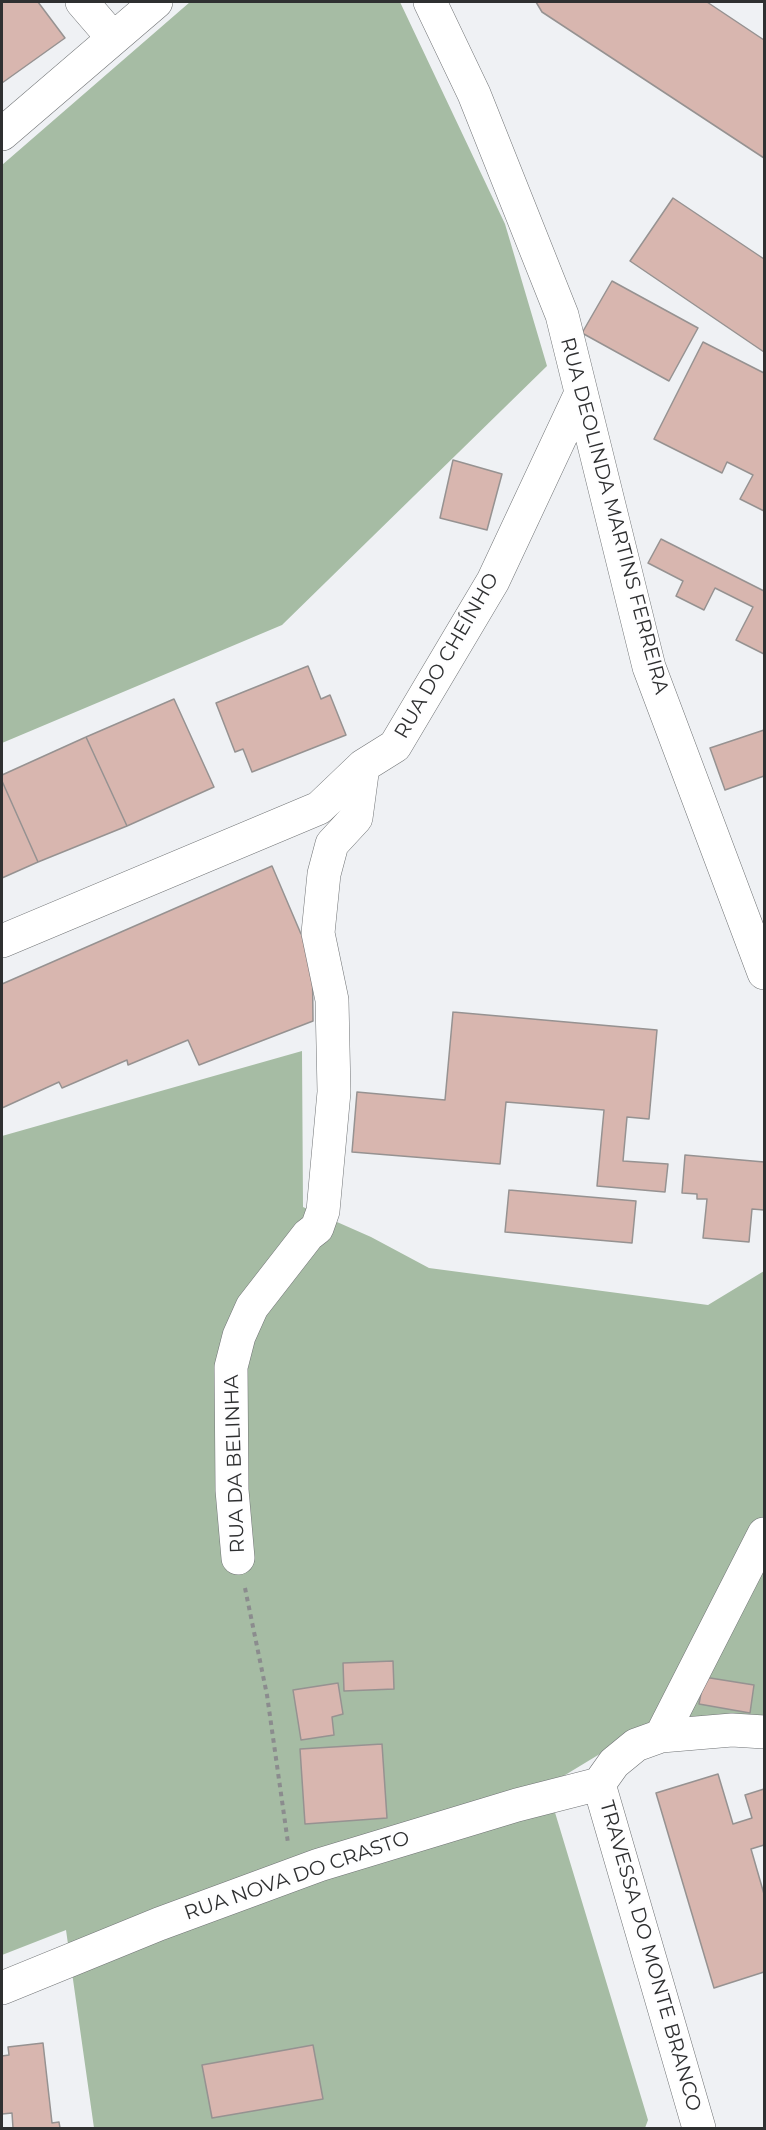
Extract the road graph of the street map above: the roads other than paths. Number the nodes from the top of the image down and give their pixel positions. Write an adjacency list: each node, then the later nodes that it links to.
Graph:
1 (82, 2): 4 (street)
2 (156, 2): 4 (street)
3 (430, 2): 6 (street, RUA DEOLINDA MARTINS FERREIRA)
4 (113, 38): 5 (street)
5 (2, 134)
6 (581, 393): 7 (street, RUA DO CHEÍNHO); 9 (street, RUA DEOLINDA MARTINS FERREIRA)
7 (363, 766): 8 (street, RUA DO CHEÍNHO); 11 (street, RUA DA BELINHA)
8 (2, 941)
9 (765, 973)
10 (765, 1534): 13 (street)
11 (238, 1558)
12 (765, 1732): 13 (street)
13 (661, 1736): 14 (street)
14 (600, 1784): 15 (street, RUA NOVA DO CRASTO); 16 (street, TRAVESSA DO MONTE BRANCO)
15 (2, 1988)
16 (700, 2127)

